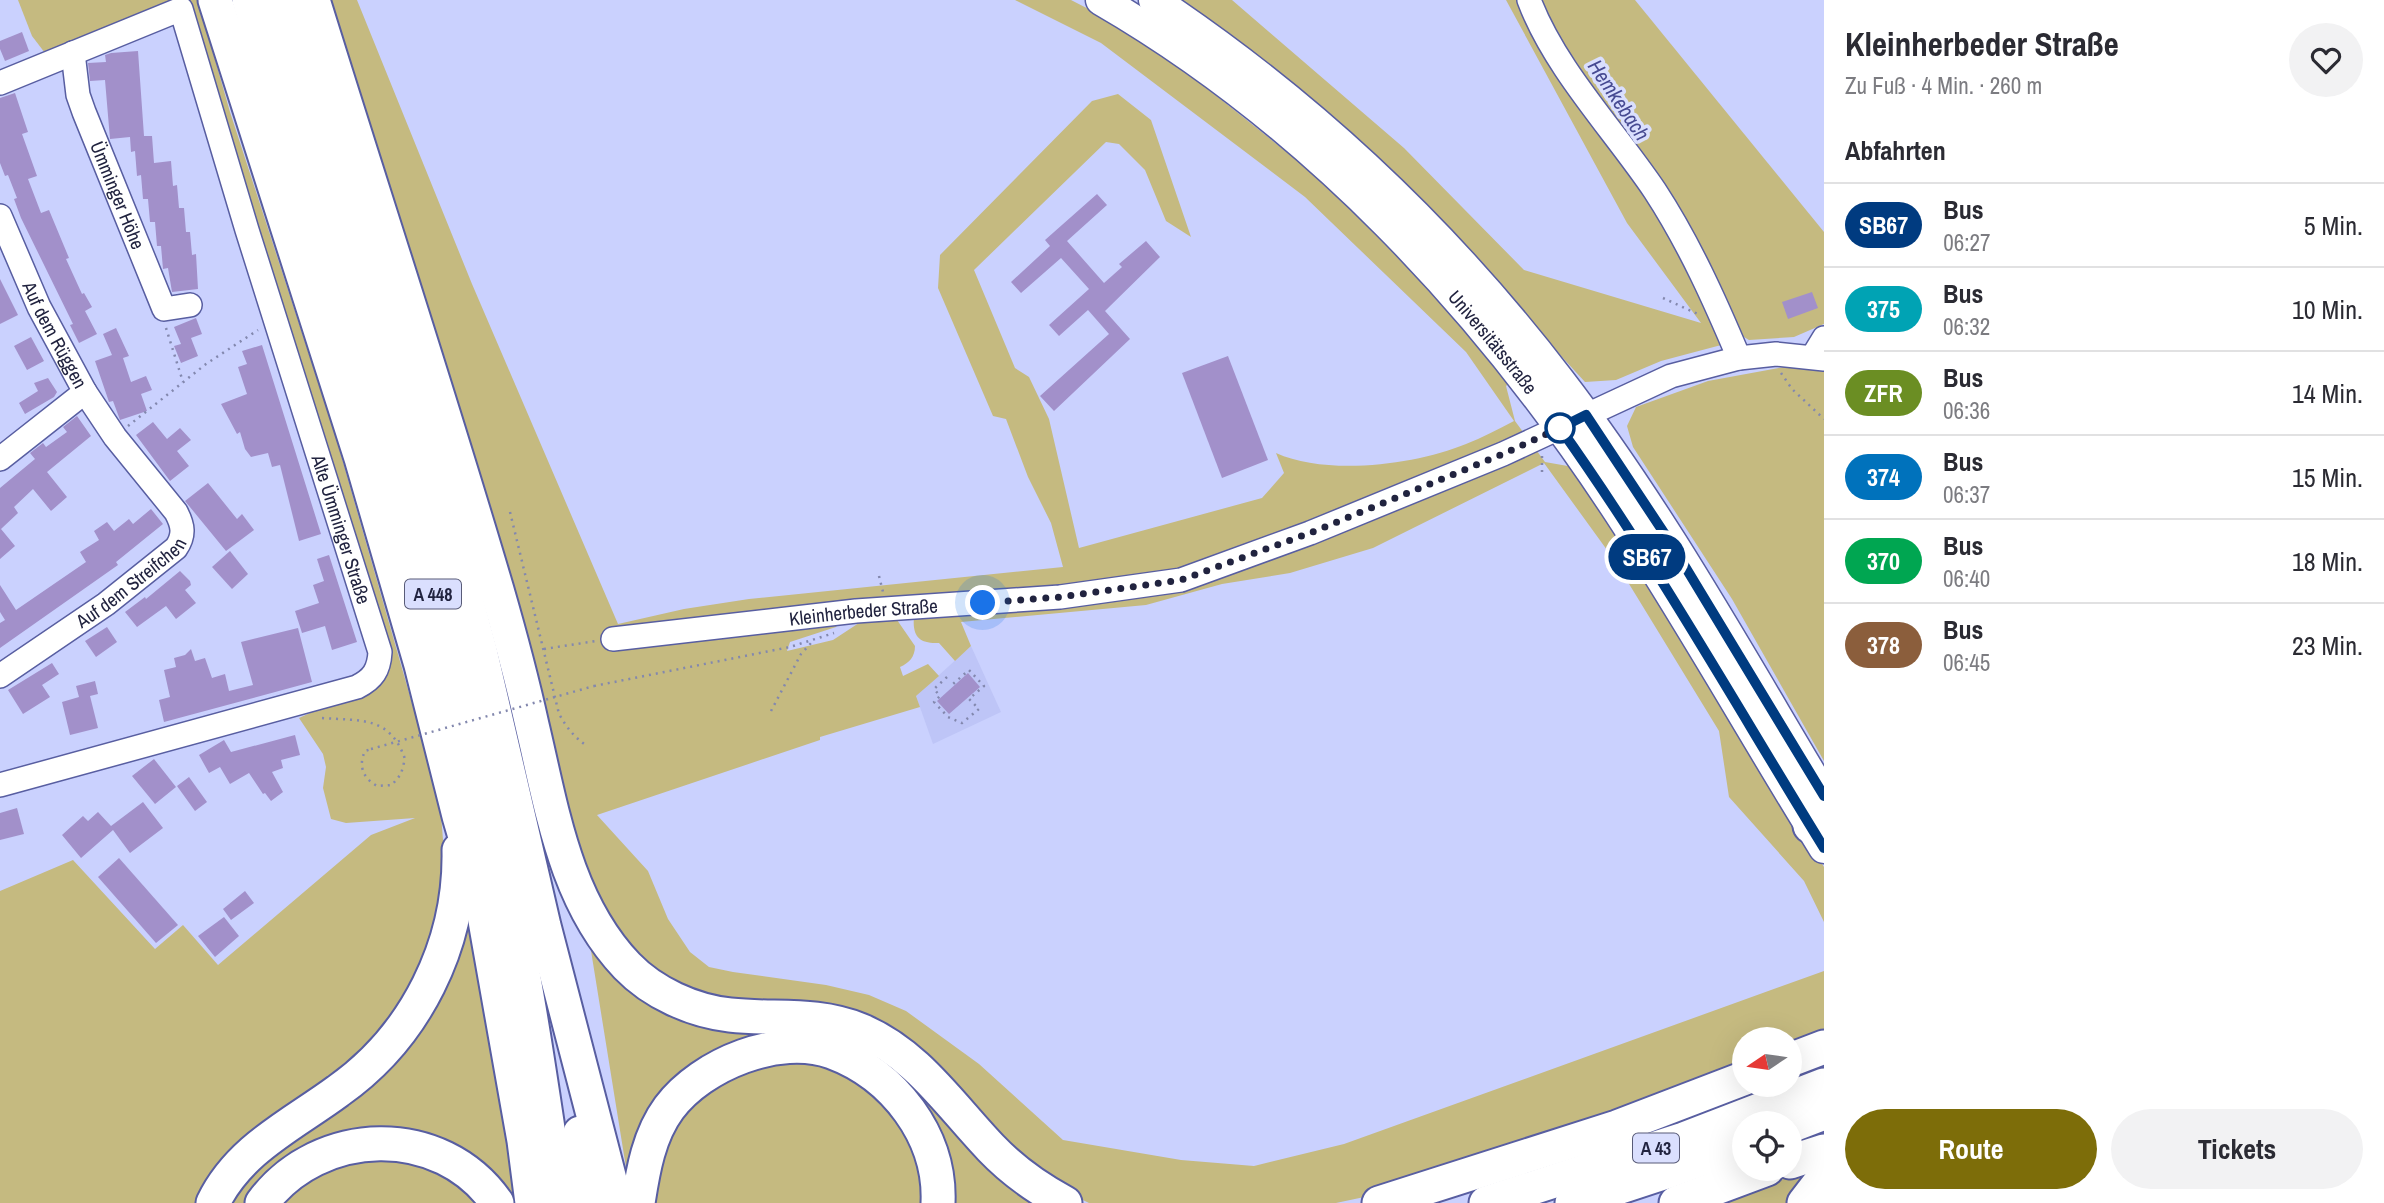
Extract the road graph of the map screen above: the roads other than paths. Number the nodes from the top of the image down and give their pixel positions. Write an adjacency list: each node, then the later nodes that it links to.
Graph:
1 (215, 0): 21 (highway)
2 (249, 0): 39 (highway, A 448)
3 (281, 0): 23 (highway, A 448)
4 (313, 0): 44 (highway)
5 (1101, 0): 15 (main road, Universitätsstraße)
6 (1154, 0): 15 (main road, Universitätsstraße)
7 (1529, 0): 13 (street)
8 (73, 53): 9 (street); 11 (street, Ümminger Höhe); 19 (street, Alte Ümminger Straße)
9 (0, 83)
10 (0, 216): 14 (street, Auf dem Rüggen)
11 (190, 305)
12 (1820, 351): 13 (street, Kleinherbeder Straße)
13 (1739, 358): 15 (street, Kleinherbeder Straße)
14 (85, 392): 16 (street, Auf dem Rüggen); 18 (street, Auf dem Streifchen)
15 (1573, 422): 17 (street, Kleinherbeder Straße); 20 (main road, Universitätsstraße); 22 (main road, Universitätsstraße)
16 (0, 459)
17 (613, 639)
18 (0, 676)
19 (0, 785)
20 (1824, 796)
21 (459, 816): 35 (highway); 38 (highway)
22 (1821, 827)
23 (544, 926): 40 (highway, A 448); 41 (highway)
24 (1824, 1047): 25 (highway)
25 (1802, 1055)
26 (1732, 1083): 45 (highway)
27 (1824, 1085): 46 (highway, A 43)
28 (1824, 1113): 29 (highway)
29 (1802, 1121)
30 (1732, 1148): 47 (highway, A 43)
31 (1824, 1151): 32 (highway)
32 (1802, 1158)
33 (1824, 1177): 49 (highway)
34 (1736, 1181): 48 (highway)
35 (213, 1203)
36 (262, 1203): 37 (highway)
37 (497, 1203)
38 (532, 1203)
39 (559, 1203)
40 (590, 1203)
41 (617, 1203)
42 (638, 1203): 43 (highway)
43 (938, 1203)
44 (1065, 1203)
45 (1379, 1203)
46 (1486, 1203)
47 (1572, 1203)
48 (1676, 1203)
49 (1804, 1203)

